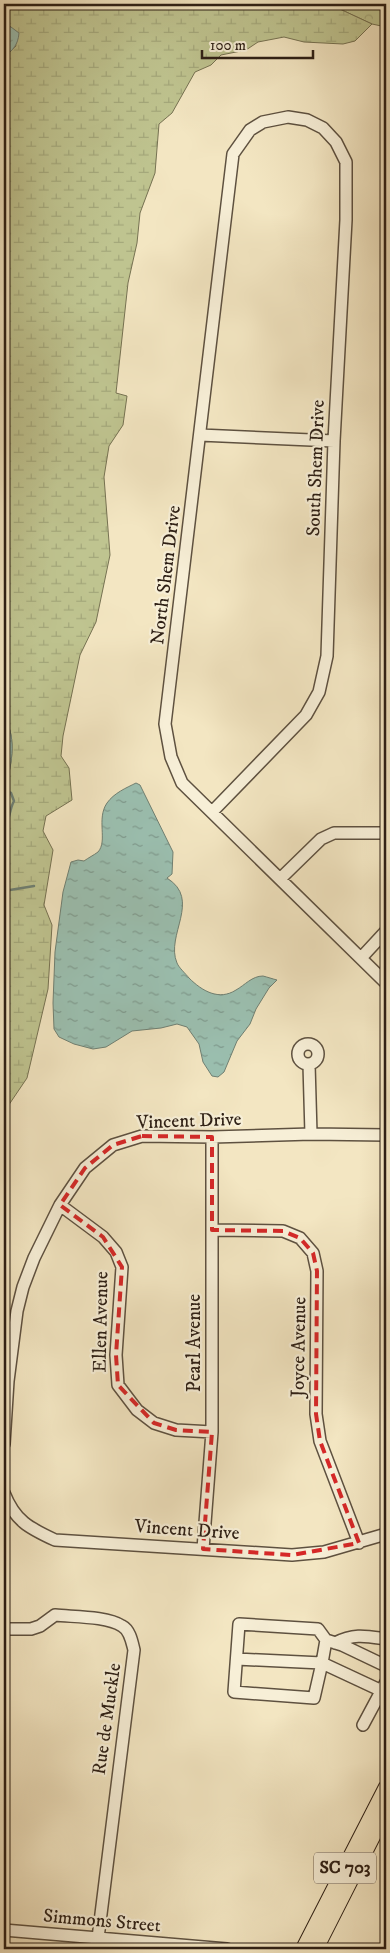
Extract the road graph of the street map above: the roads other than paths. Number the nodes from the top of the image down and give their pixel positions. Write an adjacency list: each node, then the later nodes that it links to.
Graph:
1 (288, 117): 2 (street, North Shem Drive); 3 (street, South Shem Drive)
2 (200, 435): 3 (street); 4 (street, North Shem Drive)
3 (334, 441): 4 (street, South Shem Drive)
4 (212, 812): 6 (street, North Shem Drive)
5 (386, 833): 6 (street)
6 (280, 880): 8 (street, North Shem Drive)
7 (386, 931): 8 (street)
8 (361, 958): 9 (street, North Shem Drive)
9 (386, 983)
10 (310, 1064): 11 (street)
11 (311, 1134): 12 (street, Vincent Drive); 13 (street, Vincent Drive)
12 (386, 1135)
13 (212, 1137): 14 (street, Vincent Drive); 15 (street, Pearl Avenue)
14 (60, 1205): 16 (street, Ellen Avenue); 17 (street, Vincent Drive)
15 (212, 1230): 16 (street, Pearl Avenue); 20 (street, Joyce Avenue)
16 (212, 1432): 21 (street, Pearl Avenue)
17 (4, 1444)
18 (4, 1493): 21 (street, Vincent Drive)
19 (386, 1534): 20 (street, Vincent Drive)
20 (359, 1543): 21 (street, Vincent Drive)
21 (203, 1549)
22 (8, 1629): 33 (street, Rue de Muckle)
23 (386, 1639): 24 (street)
24 (330, 1641): 25 (street); 26 (street); 27 (street)
25 (236, 1659): 26 (street); 26 (street)
26 (322, 1663): 28 (street)
27 (386, 1666)
28 (384, 1686): 29 (street)
29 (363, 1725)
30 (386, 1787): 35 (main road, SC 703)
31 (386, 1811): 36 (main road, SC 703)
32 (4, 1930): 33 (street, Simmons Street)
33 (104, 1942): 34 (street, Simmons Street)
34 (227, 1949)
35 (303, 1949)
36 (316, 1949)

